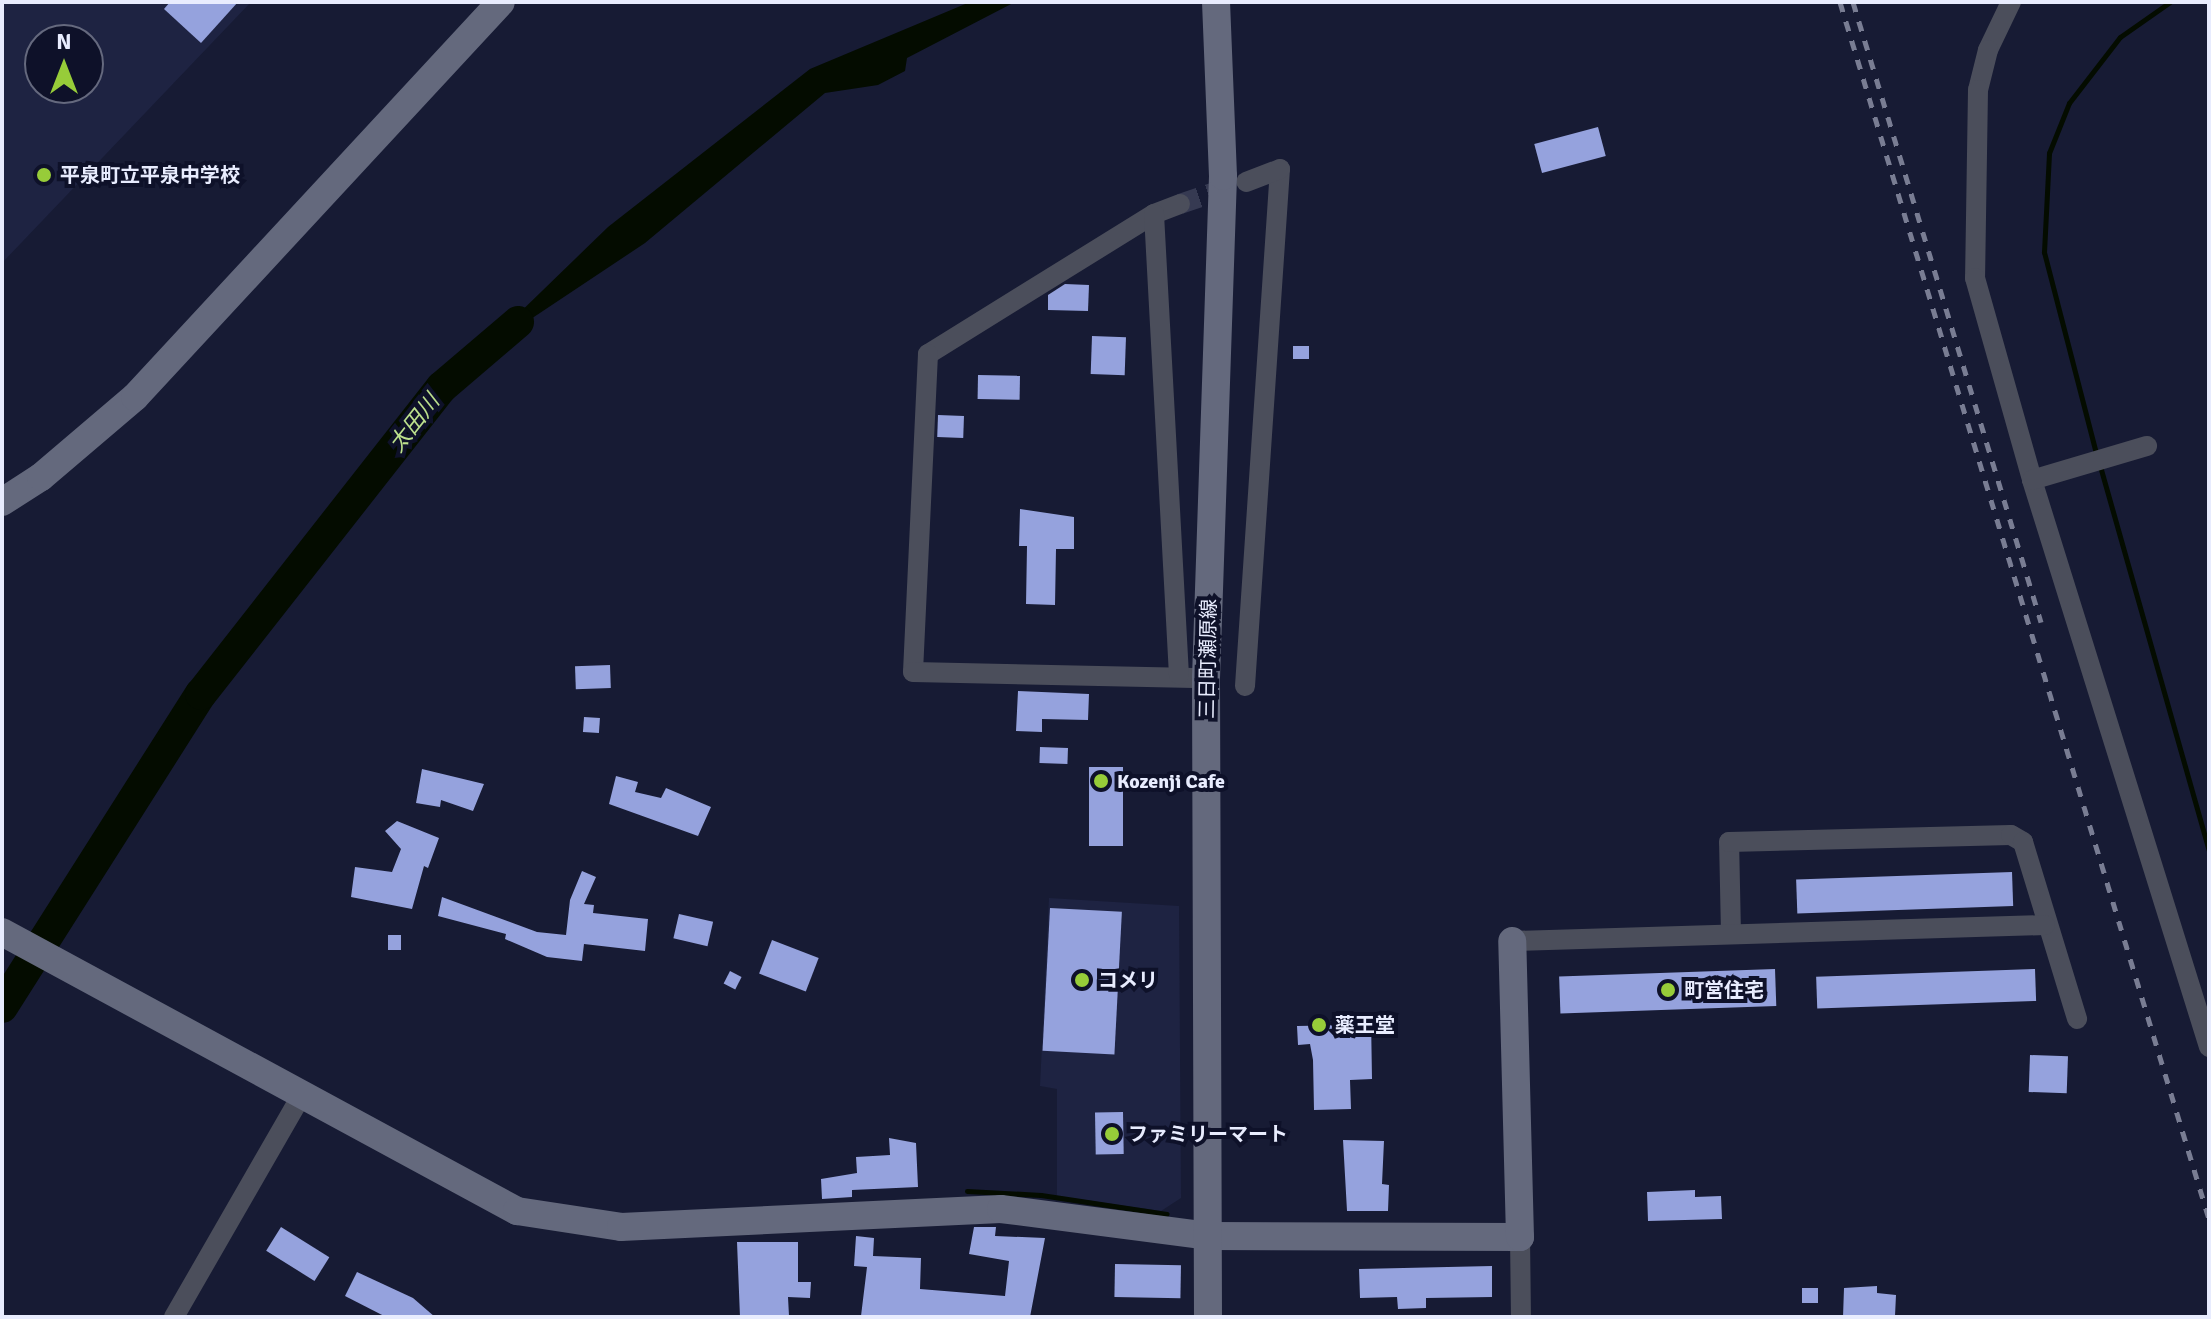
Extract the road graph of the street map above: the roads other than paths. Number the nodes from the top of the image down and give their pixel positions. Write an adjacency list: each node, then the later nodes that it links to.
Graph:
1 (501, 2): 9 (street)
2 (1216, 2): 10 (street, 三日町瀬原線)
3 (2011, 2): 8 (street)
4 (1246, 182): 11 (street)
5 (1180, 204): 6 (street)
6 (1154, 214): 10 (street); 10 (street)
7 (2147, 446): 8 (street)
8 (2038, 478): 17 (street)
9 (2, 502)
10 (1193, 676): 19 (street, 三日町瀬原線)
11 (1245, 686)
12 (2045, 925): 14 (street); 14 (street); 16 (street)
13 (2, 932): 18 (street)
14 (1731, 934): 15 (street)
15 (1512, 941): 20 (street)
16 (2077, 1019)
17 (2209, 1047)
18 (302, 1094): 19 (street); 21 (street)
19 (1208, 1236): 20 (street); 22 (street, 三日町瀬原線)
20 (1520, 1237): 23 (street)
21 (174, 1317)
22 (1208, 1317)
23 (1521, 1317)

